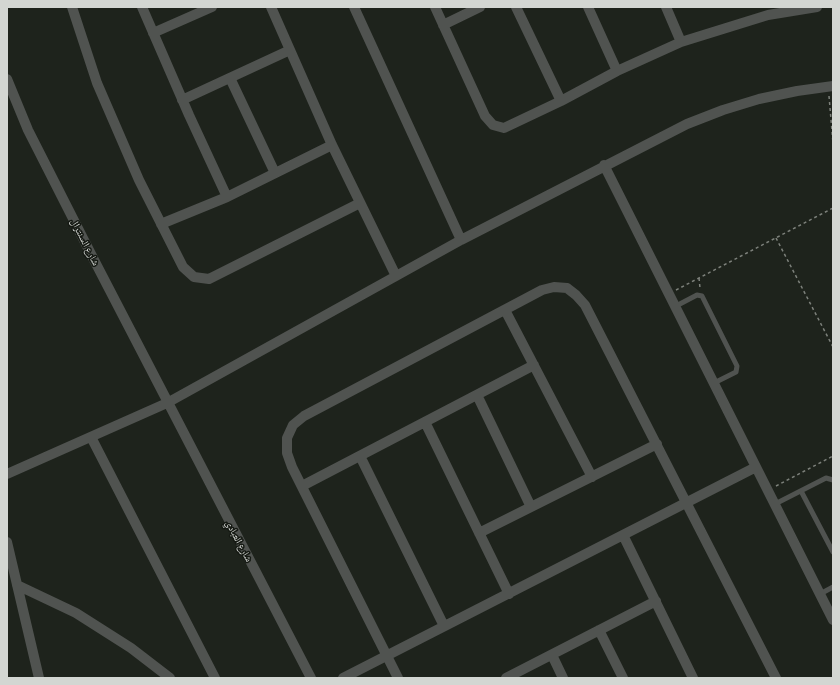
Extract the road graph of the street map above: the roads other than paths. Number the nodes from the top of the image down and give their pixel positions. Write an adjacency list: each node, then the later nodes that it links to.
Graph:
1 (72, 7): 29 (street)
2 (142, 7): 15 (street)
3 (212, 7): 12 (street)
4 (271, 7): 17 (street)
5 (354, 7): 30 (street)
6 (435, 7): 14 (street)
7 (480, 7): 14 (street)
8 (516, 7): 23 (street)
9 (588, 7): 18 (street)
10 (666, 7): 16 (street)
11 (817, 7): 13 (street)
12 (193, 11): 15 (street)
13 (761, 12): 16 (street)
14 (443, 25): 23 (street)
15 (153, 33): 22 (street)
16 (681, 42): 18 (street)
17 (290, 50): 19 (street); 24 (street)
18 (617, 71): 23 (street)
19 (230, 78): 22 (street); 26 (street)
20 (7, 79): 37 (street, شارع السنترال)
21 (830, 86): 25 (street)
22 (182, 100): 27 (street)
23 (561, 101)
24 (332, 145): 26 (street); 28 (street)
25 (604, 165): 30 (street); 32 (street)
26 (275, 173): 27 (street)
27 (227, 196): 29 (street)
28 (360, 203): 29 (street); 31 (street)
29 (161, 224)
30 (461, 240): 31 (street)
31 (396, 276): 37 (street)
32 (676, 306): 35 (street); 35 (lane)
33 (505, 310): 34 (street); 40 (street); 46 (street)
34 (534, 365): 36 (street); 44 (street)
35 (714, 383): 42 (street)
36 (477, 395): 38 (street); 50 (street)
37 (167, 403): 39 (street); 68 (street, شارع العبادي)
38 (425, 422): 41 (street); 51 (street)
39 (91, 437): 43 (street); 67 (street)
40 (657, 444): 44 (street); 48 (street)
41 (360, 456): 46 (street); 61 (street)
42 (756, 467): 48 (street); 49 (street)
43 (7, 474)
44 (592, 477): 50 (street)
45 (833, 480): 47 (lane)
46 (302, 486): 64 (street)
47 (801, 491): 49 (lane); 54 (lane)
48 (687, 503): 52 (street); 75 (street)
49 (775, 504): 58 (street)
50 (532, 507): 51 (street)
51 (479, 533): 57 (street)
52 (623, 535): 57 (street); 59 (street)
53 (7, 542): 55 (street)
54 (833, 552)
55 (17, 585): 65 (street); 66 (street)
56 (833, 587): 58 (lane)
57 (509, 594): 61 (street)
58 (820, 594): 60 (street)
59 (656, 601): 62 (street); 74 (street)
60 (833, 620)
61 (444, 626): 64 (street)
62 (599, 630): 63 (street); 73 (street)
63 (552, 655): 71 (street); 72 (street)
64 (387, 656): 69 (street); 70 (street)
65 (39, 678)
66 (170, 678)
67 (215, 678)
68 (311, 678)
69 (343, 678)
70 (398, 678)
71 (506, 678)
72 (563, 678)
73 (623, 678)
74 (693, 678)
75 (776, 678)

